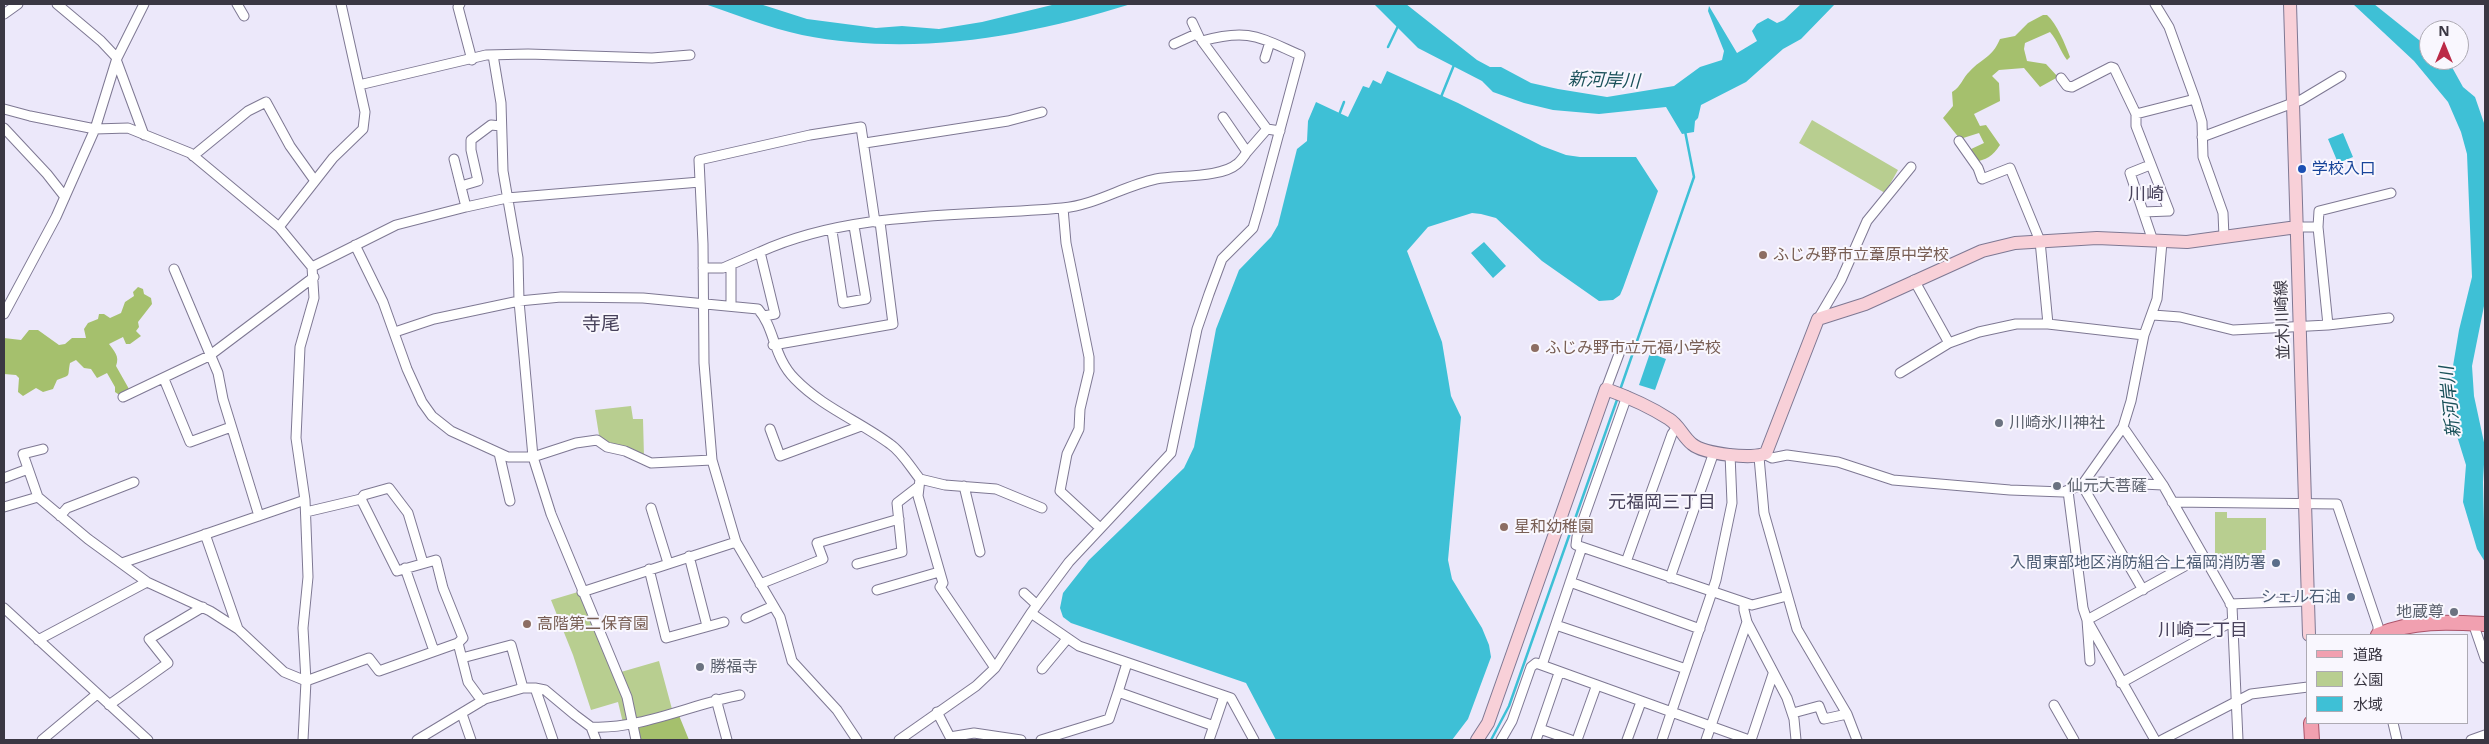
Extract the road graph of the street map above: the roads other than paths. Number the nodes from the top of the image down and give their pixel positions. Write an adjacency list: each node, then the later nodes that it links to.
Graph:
1 (18, 4): 9 (street)
2 (57, 4): 18 (street)
3 (144, 4): 18 (street)
4 (237, 4): 10 (street)
5 (341, 4): 22 (street)
6 (460, 4): 19 (street)
7 (2155, 4): 23 (street)
8 (2290, 7): 24 (street, 並木川崎線)
9 (4, 14)
10 (244, 16)
11 (1192, 22): 12 (street)
12 (1199, 37): 13 (street); 14 (street); 32 (street)
13 (1270, 42): 17 (street); 33 (street)
14 (1174, 44)
15 (493, 55): 16 (street); 19 (street); 29 (street)
16 (690, 55)
17 (1265, 58)
18 (117, 60): 31 (street); 34 (street)
19 (472, 60): 22 (street)
20 (2341, 76): 24 (street)
21 (2061, 78): 27 (street)
22 (359, 85): 43 (street)
23 (2195, 99): 27 (street); 35 (street)
24 (2294, 103): 35 (street); 55 (street, 並木川崎線)
25 (4, 109): 31 (street)
26 (1042, 112): 37 (street)
27 (2136, 114): 41 (street)
28 (1223, 117): 38 (street)
29 (501, 126): 45 (street); 48 (street)
30 (4, 128): 47 (street)
31 (95, 129): 34 (street); 47 (street)
32 (1267, 130): 33 (street); 38 (street)
33 (1280, 131): 123 (street)
34 (144, 135): 39 (street)
35 (2202, 137): 58 (street)
36 (1959, 141): 59 (street)
37 (865, 144): 44 (street); 52 (street)
38 (1247, 152): 50 (street)
39 (193, 156): 43 (street); 54 (street)
40 (454, 159): 45 (street)
41 (2150, 165): 51 (street); 51 (street)
42 (1911, 167): 75 (street)
43 (315, 181): 54 (street)
44 (700, 182): 48 (street); 64 (street)
45 (461, 186): 49 (street)
46 (2391, 193): 56 (street)
47 (65, 197): 71 (street)
48 (507, 198): 49 (street); 68 (street)
49 (466, 207): 61 (street)
50 (1063, 208): 52 (street); 123 (street)
51 (2143, 212): 60 (street)
52 (878, 222): 53 (street); 82 (street)
53 (854, 226): 57 (street); 57 (street)
54 (279, 227): 66 (street)
55 (2297, 227): 56 (street); 58 (street); 78 (street, 並木川崎線)
56 (2318, 227): 77 (street)
57 (832, 231): 62 (street)
58 (2224, 237): 60 (street)
59 (2040, 240): 60 (street); 67 (street); 76 (street)
60 (2157, 241): 72 (street)
61 (355, 245): 66 (street); 79 (street)
62 (760, 252): 63 (street); 73 (street)
63 (731, 265): 64 (street); 70 (street)
64 (703, 268): 69 (street)
65 (174, 269): 84 (street)
66 (313, 272): 84 (street); 112 (street)
67 (1914, 280): 75 (street); 81 (street)
68 (519, 301): 69 (street); 79 (street); 99 (street)
69 (702, 303): 70 (street); 101 (street)
70 (731, 305): 73 (street)
71 (4, 314)
72 (2153, 315): 78 (street); 80 (street)
73 (764, 316): 82 (street)
74 (2389, 318): 77 (street)
75 (1818, 319): 100 (street)
76 (2048, 324): 80 (street); 81 (street)
77 (2328, 325): 78 (street)
78 (2300, 327): 115 (street, 並木川崎線)
79 (395, 332): 97 (street)
80 (2144, 335): 93 (street)
81 (1949, 343): 85 (street)
82 (773, 345): 90 (street)
83 (1622, 346): 87 (street)
84 (209, 356): 86 (street); 91 (street)
85 (1900, 372)
86 (164, 379): 89 (street); 91 (street)
87 (1606, 389): 88 (street); 227 (street)
88 (1627, 396): 92 (street); 126 (street)
89 (123, 397)
90 (861, 426): 94 (street); 105 (street)
91 (231, 427): 121 (street)
92 (1677, 427): 96 (street); 130 (street)
93 (2123, 427): 106 (street); 107 (street)
94 (770, 429)
95 (43, 449): 102 (street)
96 (1714, 452): 98 (street); 138 (street)
97 (499, 453): 99 (street); 113 (street)
98 (1730, 454): 100 (street); 145 (street)
99 (533, 456): 101 (street); 144 (street)
100 (1761, 456): 109 (street); 147 (street)
101 (712, 460): 125 (street)
102 (28, 470): 103 (street); 110 (street)
103 (4, 478)
104 (134, 482): 120 (street)
105 (919, 483): 108 (street); 122 (street); 137 (street)
106 (2082, 485): 107 (street); 109 (street); 143 (street)
107 (2163, 485): 114 (street)
108 (964, 486): 118 (street); 127 (street)
109 (2068, 491): 157 (street)
110 (38, 498): 116 (street); 120 (street)
111 (361, 499): 119 (street); 132 (street); 135 (street)
112 (306, 500): 119 (street); 121 (street)
113 (510, 501)
114 (2172, 502): 115 (street); 129 (street)
115 (2305, 502): 148 (street, 並木川崎線); 167 (street)
116 (4, 507)
117 (651, 508): 133 (street)
118 (1042, 508)
119 (306, 512): 183 (street)
120 (60, 516): 131 (street)
121 (259, 516): 124 (street)
122 (899, 519): 134 (street); 141 (street)
123 (1099, 527): 151 (street)
124 (205, 534): 131 (street); 164 (street)
125 (736, 542): 128 (street); 141 (street)
126 (1582, 548): 130 (street); 140 (street)
127 (980, 552)
128 (689, 556): 133 (street); 163 (street)
129 (2203, 556): 143 (street); 150 (street)
130 (1626, 562): 138 (street)
131 (122, 563): 139 (street)
132 (423, 563): 135 (street); 171 (street)
133 (668, 563): 136 (street)
134 (857, 564)
135 (405, 568): 172 (street)
136 (650, 569): 144 (street); 163 (street)
137 (939, 572): 142 (street); 178 (street)
138 (1670, 578): 145 (street)
139 (148, 582): 153 (street); 170 (street)
140 (1570, 582): 161 (street); 165 (street)
141 (760, 584): 152 (street)
142 (877, 590)
143 (2143, 590): 157 (street)
144 (582, 592): 204 (street)
145 (1713, 592): 149 (street); 165 (street)
146 (1024, 593): 151 (street)
147 (1787, 596): 149 (street); 203 (street)
148 (2307, 602): 150 (street); 166 (street, 並木川崎線)
149 (1744, 603): 159 (street)
150 (2230, 604): 160 (street)
151 (1037, 605): 155 (street)
152 (774, 606): 156 (street); 221 (street)
153 (203, 607): 164 (street); 197 (street)
154 (4, 609): 170 (street)
155 (1030, 613): 169 (street); 178 (street)
156 (746, 618)
157 (2087, 620): 175 (street); 184 (street)
158 (724, 622): 163 (street)
159 (1747, 622): 182 (street); 209 (street)
160 (2232, 622): 184 (street); 196 (street)
161 (1556, 624): 177 (street); 180 (street)
162 (2478, 624): 168 (main road); 174 (street)
163 (707, 626)
164 (238, 629): 183 (street)
165 (1700, 629): 180 (street)
166 (2309, 634)
167 (2378, 634)
168 (2381, 634)
169 (1067, 639): 176 (street); 179 (street)
170 (38, 640): 190 (street)
171 (458, 643): 172 (street); 173 (street)
172 (434, 651): 183 (street)
173 (462, 658): 187 (street); 194 (street)
174 (2485, 658)
175 (2090, 661)
176 (1127, 663): 189 (street); 192 (street)
177 (1542, 665): 181 (street); 228 (street)
178 (995, 668): 199 (street)
179 (1042, 669)
180 (1686, 669): 200 (street)
181 (1559, 673): 185 (street); 210 (street)
182 (1773, 674): 201 (street); 235 (street)
183 (306, 680): 214 (street)
184 (2121, 683): 239 (street)
185 (1596, 686): 195 (street); 231 (street)
186 (2306, 687): 196 (street)
187 (523, 688): 188 (street); 194 (street)
188 (535, 688): 208 (street); 217 (street)
189 (1118, 692): 207 (street); 224 (street)
190 (97, 694): 197 (street); 212 (street)
191 (740, 695): 193 (street)
192 (1224, 696): 207 (street); 226 (street)
193 (716, 700): 204 (street); 220 (street)
194 (482, 701): 202 (street)
195 (1640, 702): 200 (street); 232 (street)
196 (2235, 702): 240 (street); 241 (street)
197 (110, 705): 213 (street)
198 (2054, 705): 238 (street)
199 (937, 712): 222 (street); 223 (street)
200 (1672, 713): 209 (street); 233 (street)
201 (1793, 713): 203 (street); 236 (street)
202 (462, 714): 215 (street); 216 (street)
203 (1848, 714): 237 (street)
204 (633, 723): 208 (street); 219 (street)
205 (2311, 724): 242 (main road)
206 (2393, 724): 243 (street)
207 (1214, 726): 225 (street)
208 (591, 727): 218 (street)
209 (1711, 727): 234 (street); 235 (street)
210 (1540, 729): 229 (street); 230 (street)
211 (2485, 735): 244 (street)
212 (42, 740)
213 (148, 740)
214 (302, 740)
215 (417, 740)
216 (471, 740)
217 (553, 740)
218 (596, 740)
219 (636, 740)
220 (727, 740)
221 (857, 740)
222 (899, 740)
223 (1021, 740)
224 (1041, 740)
225 (1208, 740)
226 (1254, 740)
227 (1477, 740)
228 (1501, 740)
229 (1536, 740)
230 (1571, 740)
231 (1577, 740)
232 (1627, 740)
233 (1662, 740)
234 (1706, 740)
235 (1750, 740)
236 (1796, 740)
237 (1856, 740)
238 (2074, 740)
239 (2155, 740)
240 (2162, 740)
241 (2238, 740)
242 (2312, 740)
243 (2397, 740)
244 (2471, 740)

